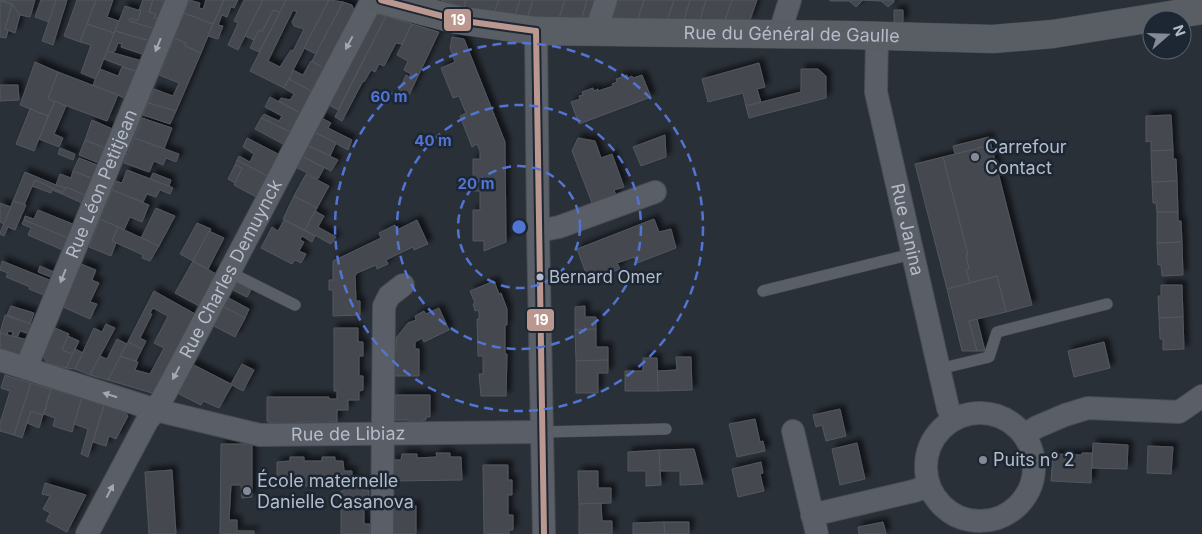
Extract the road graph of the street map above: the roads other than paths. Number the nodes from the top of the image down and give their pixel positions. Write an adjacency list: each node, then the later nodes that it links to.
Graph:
1 (177, 0): 20 (street, Rue Léon Petitjean, one-way to 20)
2 (372, 0): 14 (street, Rue Charles Demuynck, one-way to 14)
3 (381, 0): 7 (street, Rue du Général de Gaulle)
4 (606, 0): 8 (street)
5 (790, 0): 9 (street)
6 (1202, 10): 10 (street, Rue du Général de Gaulle)
7 (536, 31): 8 (street, Rue du Général de Gaulle); 12 (street)
8 (596, 31): 9 (street, Rue du Général de Gaulle)
9 (779, 35): 10 (street, Rue du Général de Gaulle)
10 (877, 37): 13 (street, Rue Janina)
11 (656, 192): 12 (street)
12 (538, 231): 26 (street)
13 (912, 254): 16 (lane); 21 (street, Rue Janina)
14 (229, 272): 18 (lane); 23 (street, Rue Charles Demuynck, one-way to 23)
15 (403, 285): 28 (street)
16 (763, 291)
17 (1107, 304): 21 (lane)
18 (295, 305)
19 (0, 360): 20 (street, Rue de Libiaz)
20 (26, 368): 23 (street, Rue de Libiaz, one-way to 20)
21 (938, 369): 24 (street, Rue Janina)
22 (1202, 396): 29 (street)
23 (156, 410): 28 (street, Rue de Libiaz); 33 (street, Rue Charles Demuynck, one-way to 23)
24 (953, 420): 29 (street); 30 (street)
25 (666, 429): 26 (lane)
26 (542, 432): 28 (street, Rue de Libiaz); 35 (street)
27 (792, 432): 31 (street)
28 (383, 434): 34 (street)
29 (1024, 435): 32 (street)
30 (928, 486): 31 (street); 32 (street)
31 (815, 524)
32 (1009, 525)
33 (88, 534)
34 (382, 534)
35 (544, 534)

